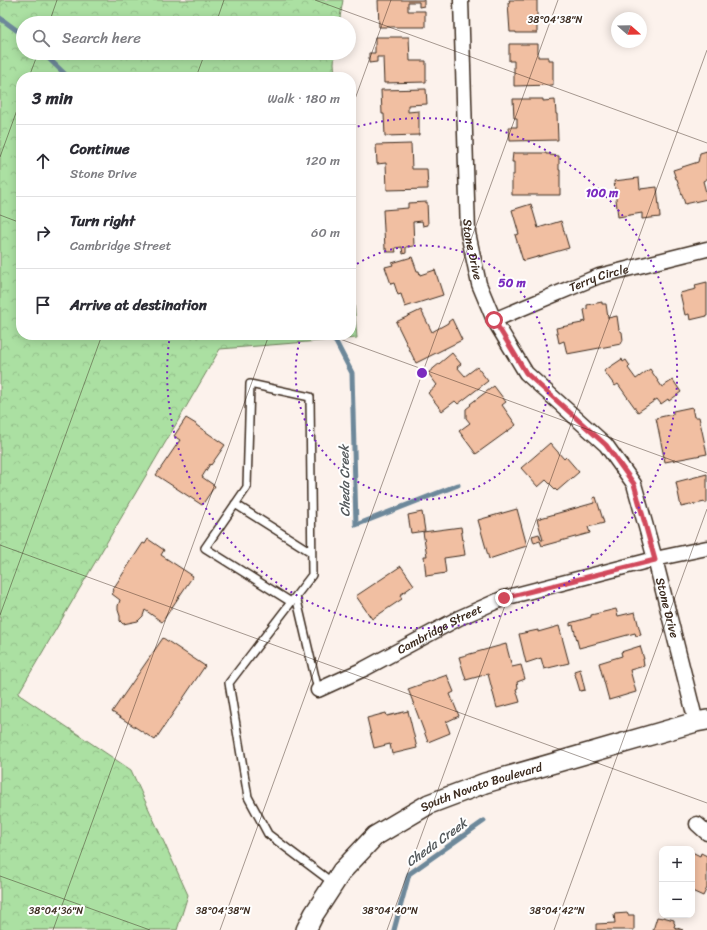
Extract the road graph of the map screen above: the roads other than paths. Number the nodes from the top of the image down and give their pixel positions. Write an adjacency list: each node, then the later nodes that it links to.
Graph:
1 (461, 0): 3 (street, Stone Drive)
2 (707, 249): 3 (street, Terry Circle)
3 (494, 320): 7 (street, Stone Drive)
4 (235, 504): 6 (lane); 6 (lane); 8 (lane)
5 (707, 548): 7 (street, Cambridge Street)
6 (312, 552): 8 (lane)
7 (655, 560): 9 (street, Cambridge Street); 10 (street, Stone Drive)
8 (293, 599): 9 (lane); 11 (lane)
9 (318, 690)
10 (701, 721): 11 (main road, South Novato Boulevard)
11 (334, 884): 12 (main road, South Novato Boulevard)
12 (306, 930)

